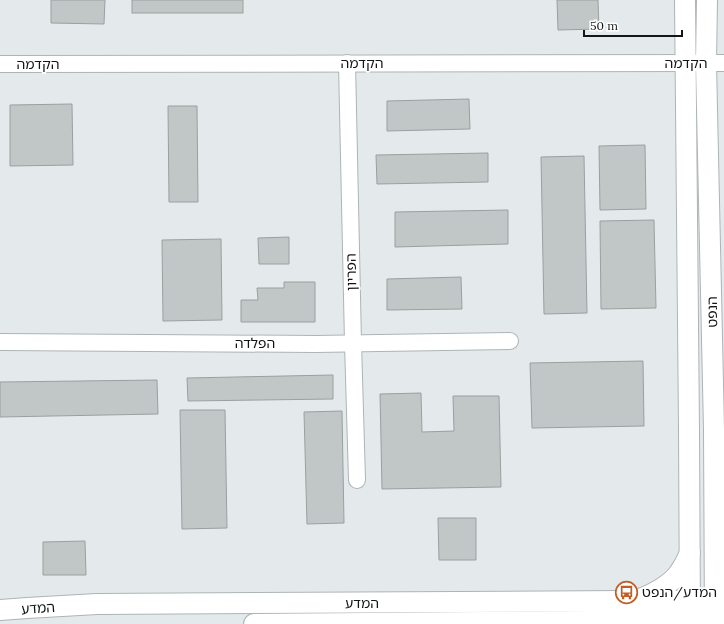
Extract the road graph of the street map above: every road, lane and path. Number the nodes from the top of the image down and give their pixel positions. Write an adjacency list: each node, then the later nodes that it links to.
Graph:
1 (685, 0): 4 (street, הנפט)
2 (707, 0): 5 (street, הנפט)
3 (347, 63): 4 (street, הקדמה); 6 (street, הקדמה); 9 (street, הפריון)
4 (685, 63): 5 (street, הקדמה); 11 (street, הנפט)
5 (715, 63): 14 (street, הנפט)
6 (0, 64)
7 (0, 342): 9 (street, הפלדה)
8 (510, 342): 9 (street, הפלדה)
9 (353, 343): 10 (street, הפריון)
10 (357, 480)
11 (690, 553): 12 (street); 15 (street, הנפט)
12 (635, 601): 13 (street, המדע); 15 (street, המדע)
13 (0, 610)
14 (718, 613): 15 (street, המדע)
15 (690, 615): 16 (street, המדע)
16 (650, 622): 17 (street, המדע)
17 (254, 624)

